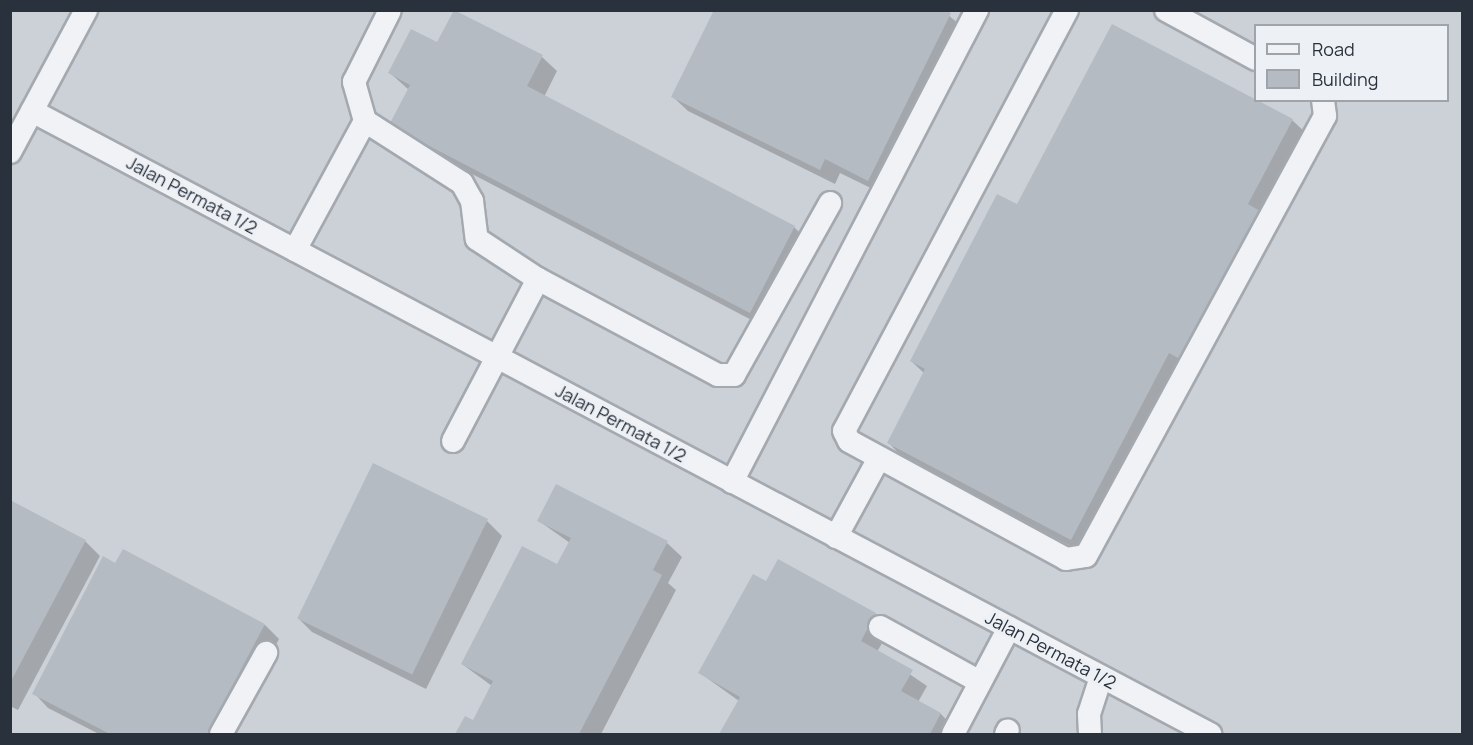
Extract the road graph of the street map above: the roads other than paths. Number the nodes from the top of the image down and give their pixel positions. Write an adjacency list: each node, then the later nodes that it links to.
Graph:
1 (390, 10): 9 (street)
2 (977, 10): 17 (street)
3 (1067, 10): 16 (street)
4 (1166, 10): 6 (street)
5 (80, 12): 8 (street)
6 (1254, 58)
7 (1323, 102): 16 (street)
8 (32, 111): 10 (street); 12 (street, Jalan Permata 1/2)
9 (364, 121): 12 (street); 13 (street)
10 (10, 152)
11 (830, 203): 13 (street)
12 (295, 250): 14 (street, Jalan Permata 1/2)
13 (538, 279): 14 (street)
14 (496, 357): 15 (street); 17 (street, Jalan Permata 1/2)
15 (453, 441)
16 (879, 458): 18 (street)
17 (732, 482): 18 (street, Jalan Permata 1/2)
18 (836, 537): 20 (street, Jalan Permata 1/2)
19 (880, 627): 23 (street)
20 (1009, 628): 22 (street, Jalan Permata 1/2); 23 (street)
21 (266, 653): 24 (street)
22 (1101, 677): 26 (street); 27 (street, Jalan Permata 1/2)
23 (980, 682): 25 (street)
24 (221, 735)
25 (953, 735)
26 (1090, 735)
27 (1210, 735)

